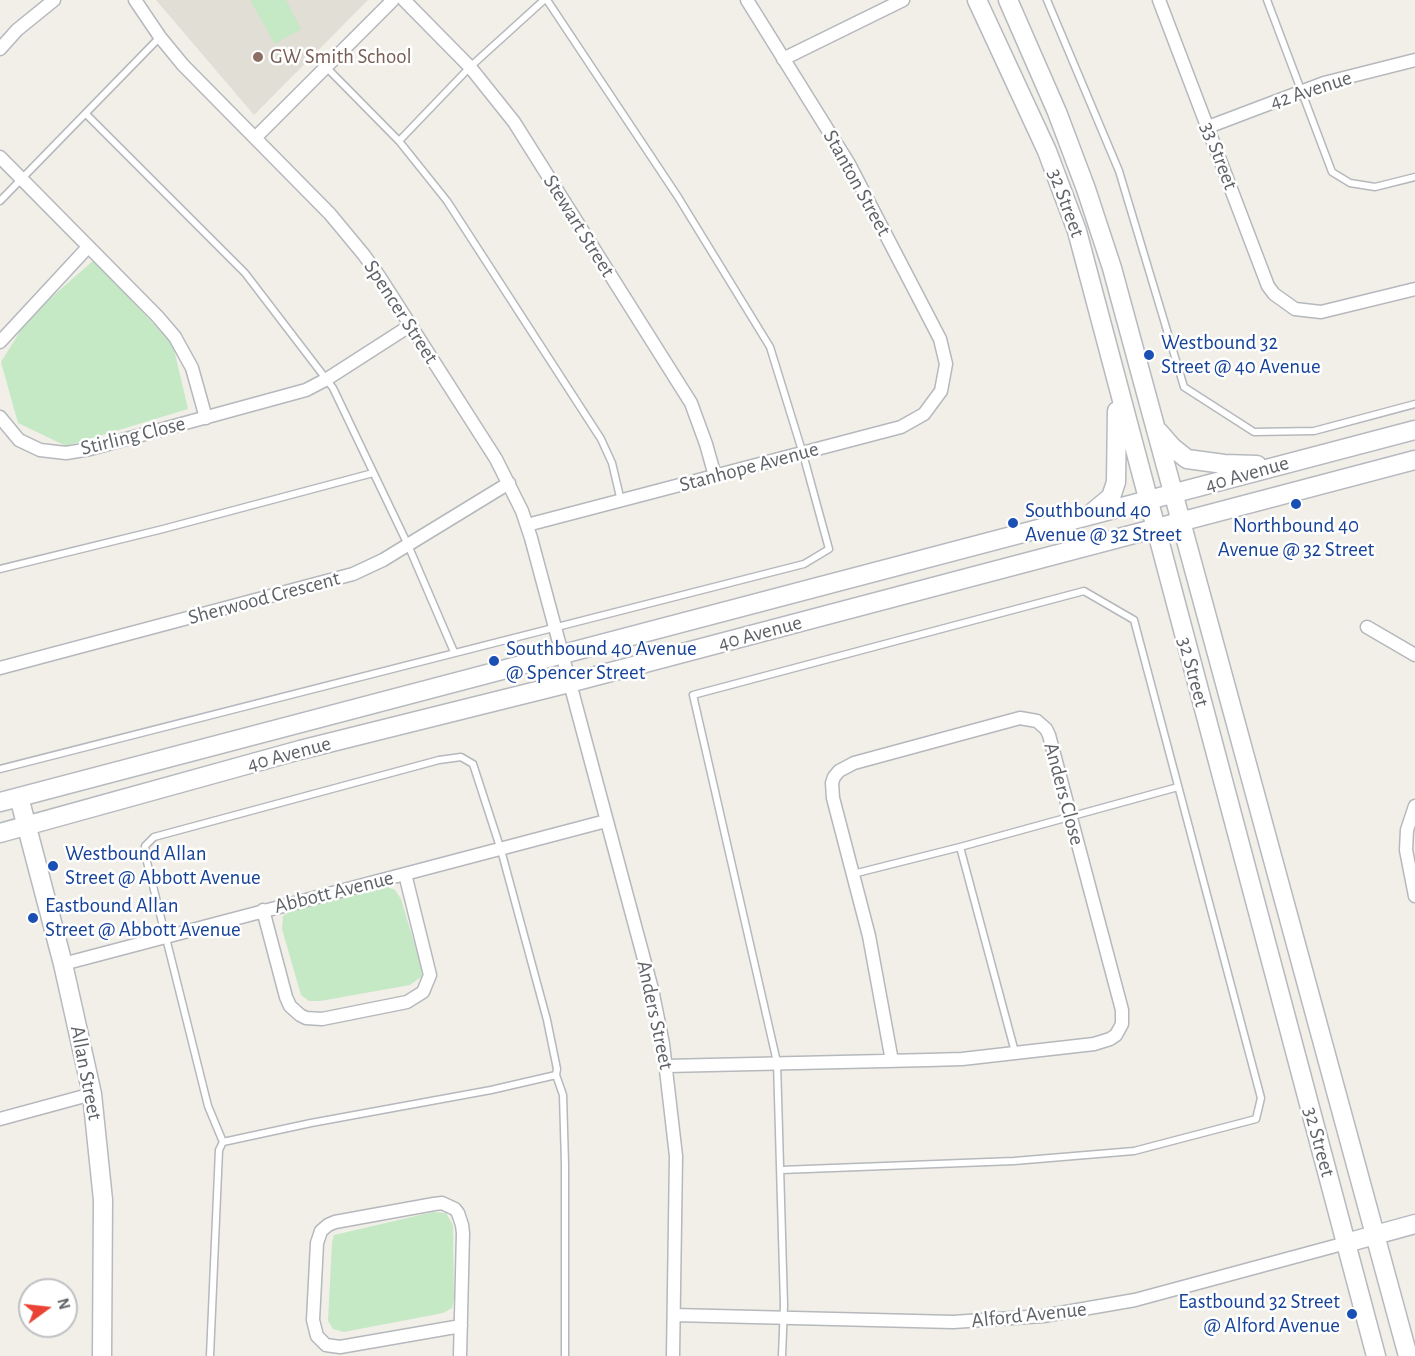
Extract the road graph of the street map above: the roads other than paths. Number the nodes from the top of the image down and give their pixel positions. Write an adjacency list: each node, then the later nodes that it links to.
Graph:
1 (54, 0): 14 (street)
2 (135, 0): 13 (street, Spencer Street)
3 (393, 0): 17 (street)
4 (404, 0): 18 (street, Stewart Street)
5 (546, 0): 18 (lane); 40 (lane)
6 (747, 0): 15 (street, Stanton Street)
7 (903, 0): 15 (street)
8 (977, 0): 34 (main road, 32 Street)
9 (1008, 0): 38 (main road, 32 Street)
10 (1047, 0): 35 (lane)
11 (1159, 0): 21 (street, 33 Street)
12 (1268, 0): 19 (lane)
13 (160, 38): 20 (lane); 22 (street, Spencer Street)
14 (0, 49)
15 (783, 59): 32 (street, Stanton Street)
16 (1415, 60): 19 (street, 42 Avenue)
17 (326, 67): 22 (street); 23 (lane)
18 (470, 67): 23 (lane); 44 (street, Stewart Street)
19 (1301, 91): 21 (street, 42 Avenue); 25 (lane)
20 (86, 114): 26 (lane); 33 (lane)
21 (1208, 127): 29 (street, 33 Street)
22 (255, 138): 30 (street, Spencer Street)
23 (399, 141): 47 (lane)
24 (0, 157): 26 (street, Stirling Close)
25 (1415, 177)
26 (22, 179): 27 (lane); 28 (street, Stirling Close)
27 (0, 201)
28 (88, 247): 31 (street); 37 (street, Stirling Close)
29 (1415, 289)
30 (411, 325): 33 (street, Stirling Close); 45 (street, Spencer Street)
31 (0, 342)
32 (945, 375): 40 (street, Stanhope Avenue)
33 (327, 380): 37 (street, Stirling Close); 43 (lane)
34 (1116, 380): 48 (main road, 32 Street); 49 (main road)
35 (1415, 404)
36 (0, 417): 37 (street, Stirling Close)
37 (206, 418)
38 (1155, 427): 42 (main road); 46 (main road, 32 Street)
39 (1415, 430): 42 (main road, 40 Avenue)
40 (803, 453): 44 (street, Stanhope Avenue); 56 (lane)
41 (1415, 460): 50 (main road, 40 Avenue)
42 (1289, 462): 46 (main road, 40 Avenue)
43 (372, 473): 53 (lane); 54 (lane)
44 (715, 476): 47 (street, Stanhope Avenue)
45 (509, 483): 51 (street, Spencer Street); 53 (street, Sherwood Crescent)
46 (1173, 495): 48 (main road, 40 Avenue); 50 (main road, 32 Street)
47 (621, 501): 51 (street, Stanhope Avenue)
48 (1148, 501): 49 (main road, 40 Avenue); 52 (main road, 32 Street)
49 (1085, 517): 58 (main road, 40 Avenue)
50 (1181, 522): 52 (main road, 40 Avenue); 89 (main road, 32 Street)
51 (527, 525): 56 (street, Spencer Street)
52 (1155, 528): 61 (main road, 40 Avenue); 90 (main road, 32 Street)
53 (408, 545): 57 (lane); 60 (street, Sherwood Crescent)
54 (0, 569)
55 (1367, 627): 59 (street)
56 (554, 628): 57 (lane); 58 (street, Spencer Street)
57 (454, 652): 62 (lane)
58 (561, 655): 61 (street, Spencer Street); 64 (main road, 40 Avenue)
59 (1415, 655)
60 (0, 668)
61 (569, 683): 68 (street, Anders Street); 69 (main road, 40 Avenue)
62 (0, 770)
63 (1178, 787): 67 (lane); 81 (lane); 87 (lane)
64 (19, 797): 65 (main road, 40 Avenue); 69 (main road, Allan Street)
65 (0, 802)
66 (1415, 806): 75 (street)
67 (1070, 816): 71 (lane); 74 (street, Anders Close); 79 (street, Anders Close)
68 (606, 821): 72 (street, Abbott Avenue); 82 (street, Anders Street)
69 (26, 826): 70 (main road, 40 Avenue); 78 (main road, Allan Street)
70 (0, 833)
71 (960, 847): 74 (lane); 79 (lane)
72 (501, 850): 73 (street, Abbott Avenue); 77 (lane); 83 (lane)
73 (405, 874): 76 (street, Abbott Avenue); 76 (street)
74 (853, 874): 80 (street, Anders Close)
75 (1415, 896)
76 (263, 910): 77 (street, Abbott Avenue)
77 (166, 937): 78 (street, Abbott Avenue); 86 (lane)
78 (63, 964): 84 (main road, Allan Street)
79 (1016, 1053): 80 (street, Anders Close)
80 (892, 1061): 81 (street, Anders Close)
81 (777, 1062): 82 (street, Anders Close); 87 (lane)
82 (666, 1066): 91 (street, Anders Street)
83 (556, 1075): 86 (lane); 97 (lane)
84 (92, 1094): 85 (street); 94 (main road, Allan Street)
85 (0, 1119)
86 (223, 1142): 95 (lane)
87 (781, 1170): 92 (lane)
88 (1415, 1224): 89 (main road, Alford Avenue)
89 (1375, 1235): 90 (main road, Alford Avenue); 101 (main road, 32 Street)
90 (1346, 1243): 92 (street, Alford Avenue); 100 (main road, 32 Street)
91 (674, 1315): 92 (street, Alford Avenue); 98 (street, Anders Street)
92 (784, 1319): 99 (lane)
93 (461, 1326): 93 (street); 96 (street)
94 (102, 1356)
95 (210, 1356)
96 (460, 1356)
97 (565, 1356)
98 (673, 1356)
99 (782, 1356)
100 (1376, 1356)
101 (1407, 1356)

